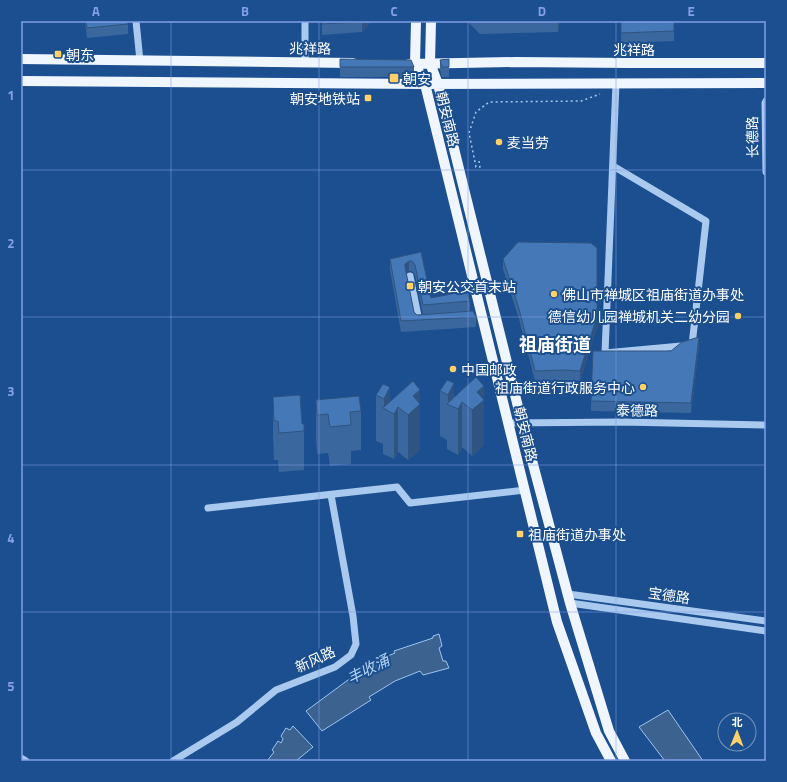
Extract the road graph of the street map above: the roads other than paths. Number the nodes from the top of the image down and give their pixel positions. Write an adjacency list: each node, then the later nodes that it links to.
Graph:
1 (136, 21): 6 (street)
2 (305, 21): 7 (street)
3 (416, 21): 12 (main road)
4 (431, 21): 9 (main road)
5 (21, 60): 6 (main road, 兆祥路)
6 (140, 61): 7 (main road, 兆祥路)
7 (305, 62): 8 (main road, 兆祥路)
8 (360, 63)
9 (430, 63): 10 (main road, 兆祥路); 12 (main road, 兆祥路); 17 (main road, 朝安南路)
10 (766, 63)
11 (400, 64): 12 (main road, 兆祥路)
12 (415, 64): 16 (main road, 朝安南路)
13 (21, 81): 16 (main road)
14 (616, 83): 15 (main road); 17 (main road); 19 (street)
15 (766, 83)
16 (425, 84): 17 (main road); 23 (main road, 朝安南路)
17 (438, 84): 24 (main road, 朝安南路)
18 (766, 101): 20 (street, 长德路)
19 (613, 166): 19 (street)
20 (766, 172)
21 (410, 276): 22 (street)
22 (427, 320)
23 (508, 423): 24 (street, 泰德路); 26 (main road, 朝安南路)
24 (522, 423): 25 (street, 泰德路); 29 (main road, 朝安南路)
25 (766, 425)
26 (525, 490): 27 (street); 35 (main road, 朝安南路)
27 (331, 495): 28 (street); 34 (street, 新风路)
28 (208, 508)
29 (569, 598): 30 (street, 宝德路); 31 (street, 宝德路); 36 (main road, 朝安南路)
30 (766, 621)
31 (766, 631)
32 (21, 758): 33 (street)
33 (26, 761)
34 (173, 761)
35 (611, 761)
36 (625, 761)

